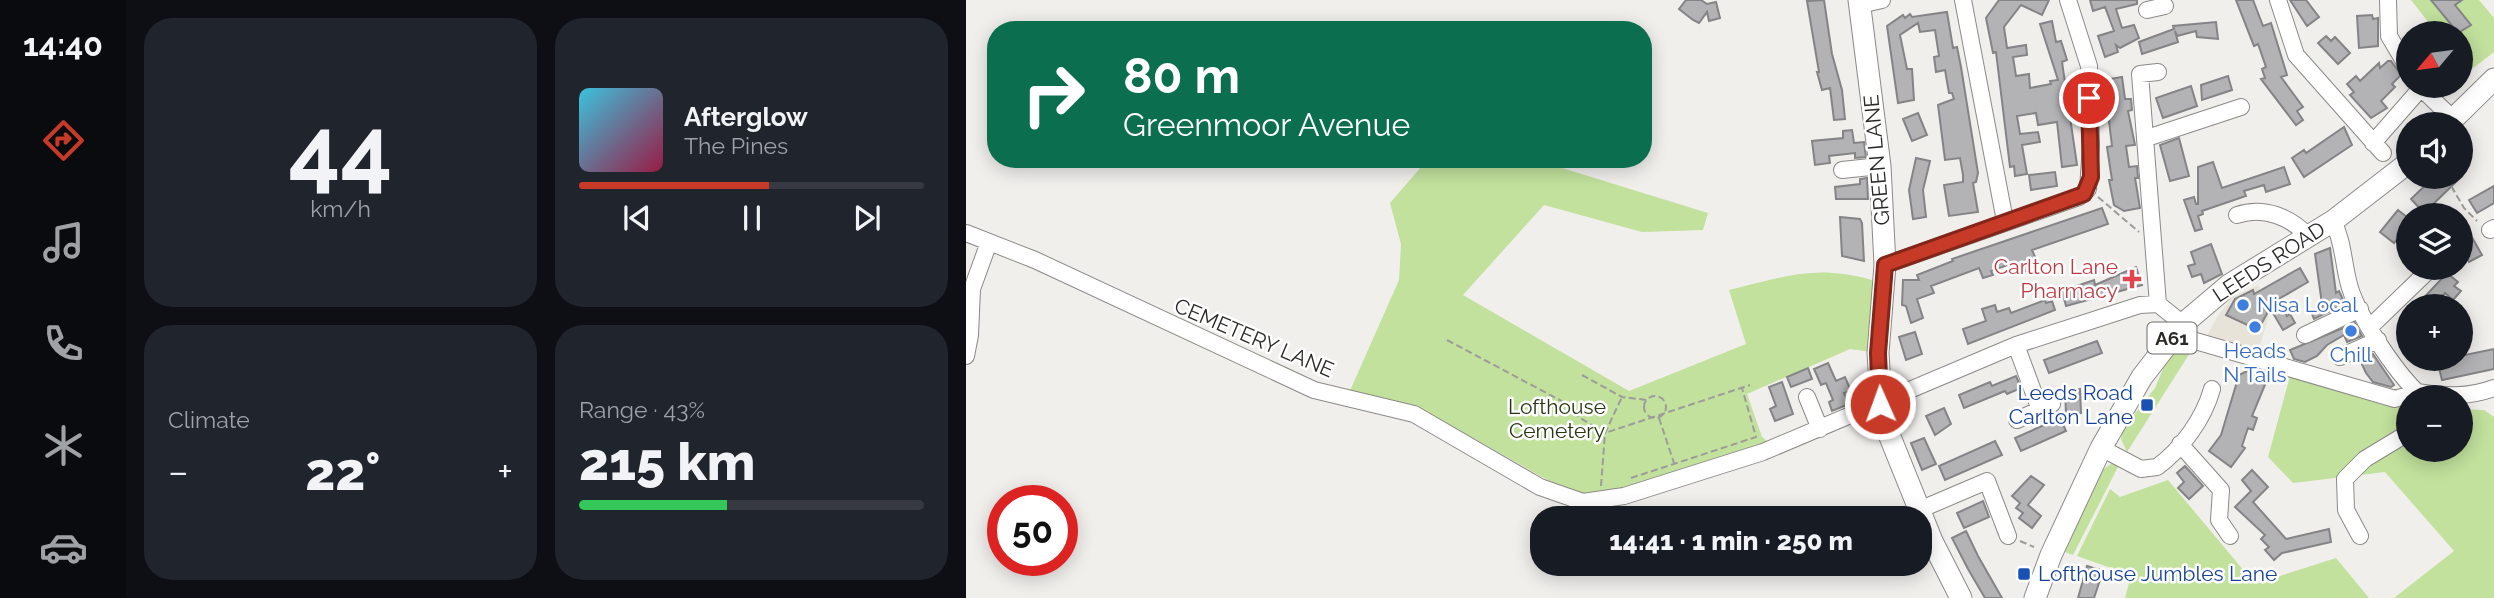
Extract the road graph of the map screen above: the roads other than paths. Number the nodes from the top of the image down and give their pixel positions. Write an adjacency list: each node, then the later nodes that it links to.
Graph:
1 (1882, 0): 6 (street)
2 (1963, 0): 23 (street)
3 (2068, 0): 23 (street)
4 (2278, 0): 12 (street)
5 (2388, 0): 9 (street)
6 (1859, 2): 18 (main road, GREEN LANE)
7 (2165, 7): 8 (street)
8 (2147, 10)
9 (2396, 48)
10 (2158, 72): 17 (street)
11 (2494, 79): 16 (main road)
12 (2413, 98)
13 (2430, 98): 15 (street)
14 (2241, 107): 17 (street)
15 (2442, 112)
16 (2461, 112)
17 (2147, 138): 29 (street)
18 (1880, 166): 19 (street); 27 (main road, GREEN LANE)
19 (1842, 170)
20 (2396, 172): 22 (main road, LEEDS ROAD / A61)
21 (2237, 215): 25 (street)
22 (2333, 220): 25 (main road, LEEDS ROAD / A61); 30 (street)
23 (2005, 221): 27 (street)
24 (966, 233): 26 (street, CEMETERY LANE)
25 (2309, 237): 31 (main road, LEEDS ROAD / A61)
26 (989, 242): 35 (street); 43 (street, CEMETERY LANE)
27 (1885, 265): 41 (main road, GREEN LANE)
28 (2420, 280): 32 (street)
29 (2158, 304): 31 (street); 34 (street, CEMETERY LANE)
30 (2360, 309): 32 (street); 33 (street)
31 (2179, 330): 40 (street); 46 (main road, LEEDS ROAD / A61)
32 (2374, 333): 36 (street); 37 (street)
33 (2305, 335)
34 (2016, 345): 41 (street, CEMETERY LANE); 42 (street)
35 (966, 356)
36 (2340, 357)
37 (2412, 385)
38 (2212, 389): 45 (street)
39 (1807, 397): 43 (street)
40 (2396, 399)
41 (1880, 404): 43 (street, CEMETERY LANE); 47 (main road, GREEN LANE)
42 (2017, 420)
43 (1820, 429)
44 (2396, 440): 51 (street)
45 (2180, 444): 46 (street); 50 (street)
46 (2101, 449): 54 (main road, LEEDS ROAD / A61)
47 (1917, 506)
48 (1928, 506): 49 (street)
49 (2008, 536)
50 (2230, 536)
51 (2360, 536)
52 (1932, 537): 53 (main road, GREEN LANE)
53 (1961, 598)
54 (2035, 598)

